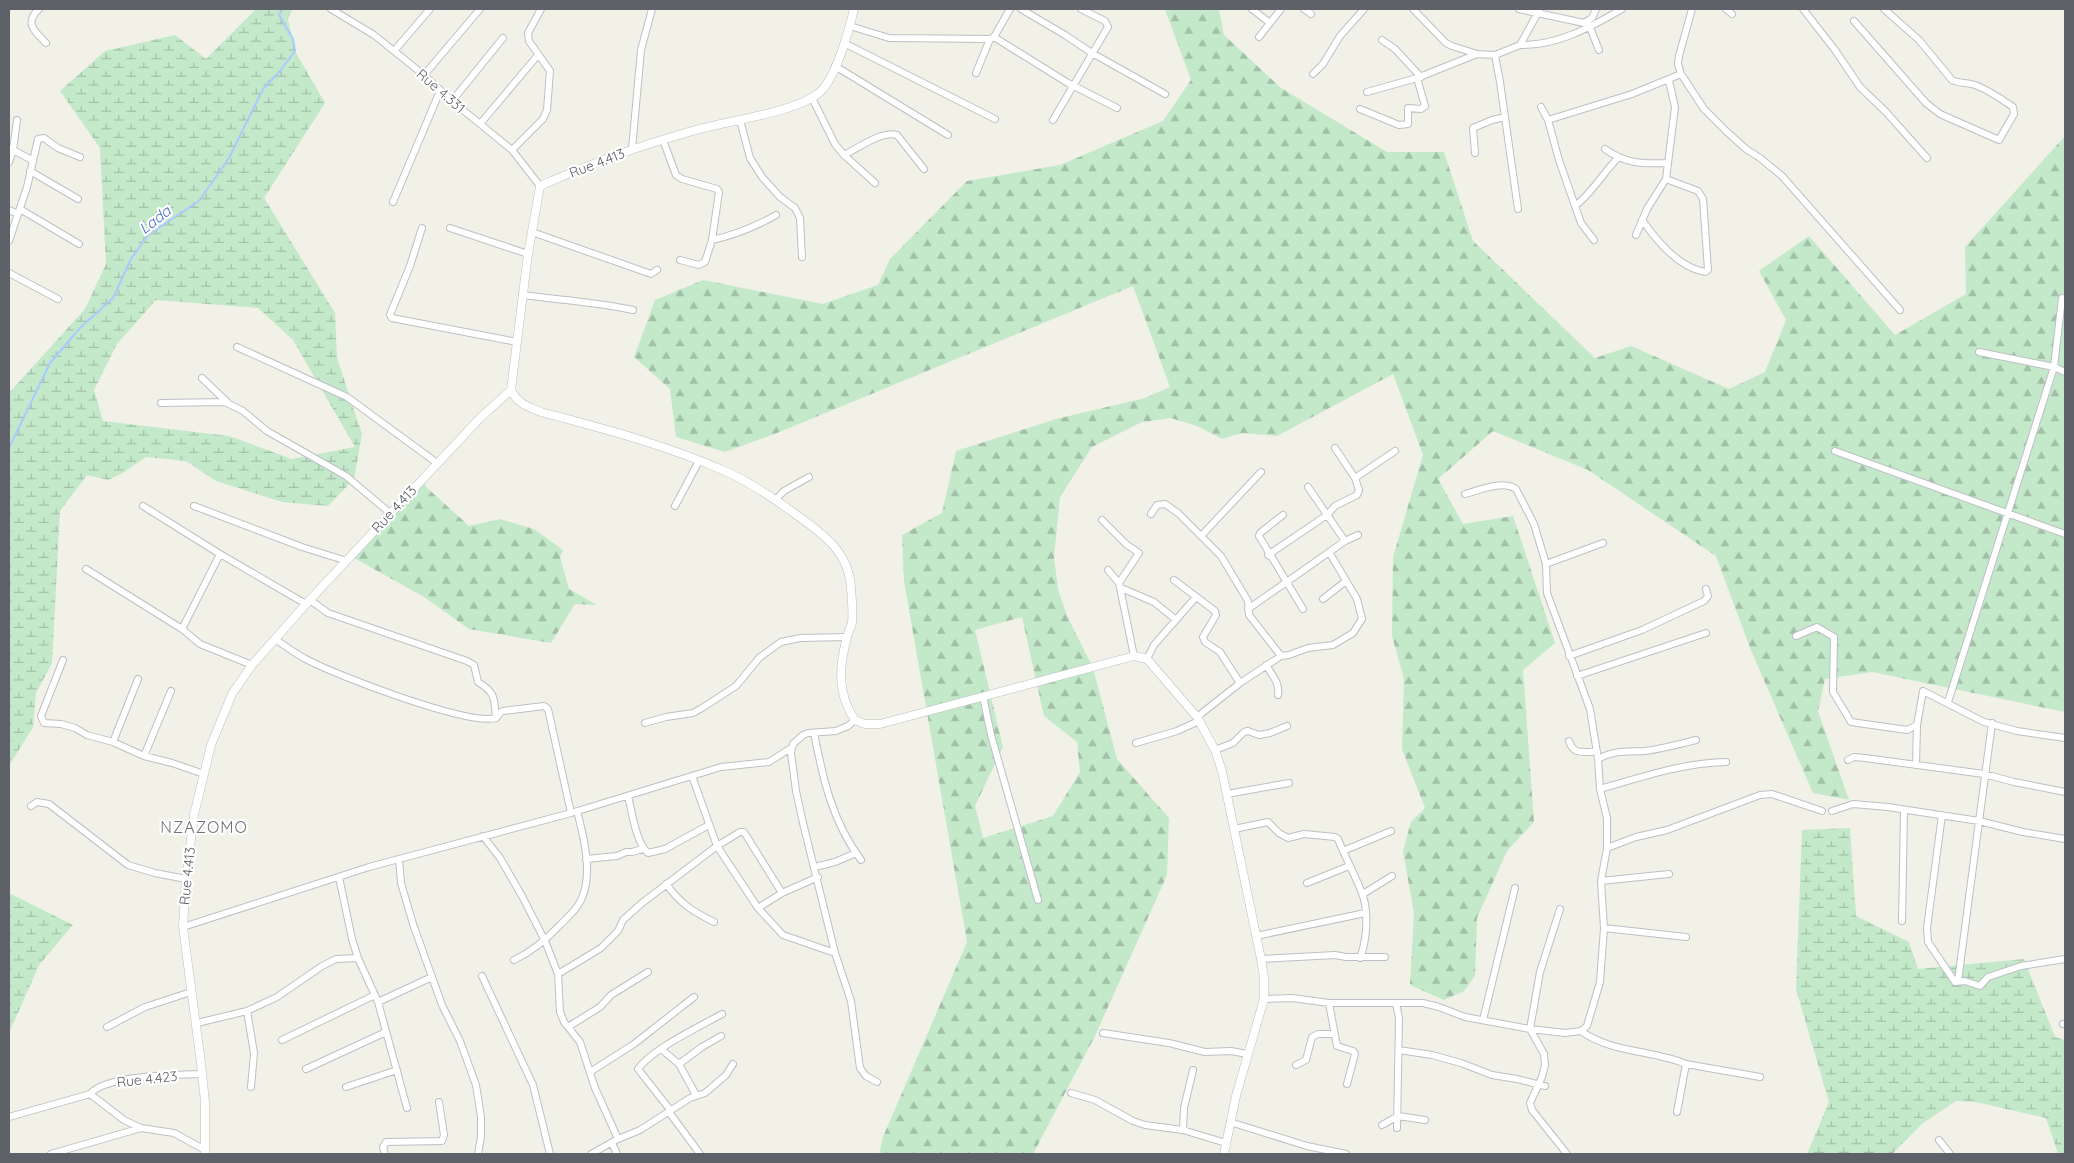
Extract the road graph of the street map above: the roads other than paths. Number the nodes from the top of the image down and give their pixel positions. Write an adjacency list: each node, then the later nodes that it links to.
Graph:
1 (39, 9): 35 (street)
2 (331, 9): 24 (street, Rue 4.331)
3 (430, 9): 39 (street)
4 (480, 9): 48 (street)
5 (541, 9): 43 (street)
6 (652, 9): 72 (street)
7 (854, 9): 30 (street, Rue 4.413)
8 (1010, 9): 33 (street)
9 (1021, 9): 40 (street)
10 (1080, 9): 40 (street)
11 (1252, 9): 28 (street)
12 (1281, 9): 28 (street)
13 (1304, 9): 25 (street)
14 (1364, 9): 46 (street)
15 (1413, 9): 41 (street)
16 (1519, 9): 23 (street)
17 (1596, 9): 29 (street)
18 (1622, 9): 29 (street)
19 (1692, 9): 47 (street)
20 (1726, 9): 26 (street)
21 (1802, 9): 77 (street)
22 (1884, 9): 27 (street)
23 (1539, 10): 29 (street); 37 (street)
24 (342, 11): 39 (street, Rue 4.331)
25 (1311, 14)
26 (1732, 14)
27 (1854, 21)
28 (1270, 23): 31 (street)
29 (1589, 25): 37 (street); 38 (street)
30 (850, 26): 33 (street); 36 (street, Rue 4.413)
31 (1259, 37)
32 (503, 38): 56 (street)
33 (992, 38): 45 (street); 51 (street)
34 (1382, 40): 49 (street)
35 (46, 43)
36 (844, 43): 44 (street, Rue 4.413); 61 (street)
37 (1520, 45): 42 (street)
38 (1599, 50)
39 (394, 51): 48 (street, Rue 4.331)
40 (1092, 53): 51 (street); 54 (street)
41 (1477, 54): 42 (street); 49 (street)
42 (1494, 54): 60 (street)
43 (538, 55): 66 (street); 71 (street)
44 (835, 66): 55 (street, Rue 4.413); 67 (street)
45 (976, 73)
46 (1313, 74)
47 (1681, 74): 50 (street); 111 (street)
48 (424, 75): 52 (street, Rue 4.331)
49 (1419, 78): 53 (street); 59 (street)
50 (1669, 81): 65 (street); 80 (street)
51 (1073, 85): 58 (street); 64 (street)
52 (440, 91): 56 (street, Rue 4.331); 87 (street)
53 (1366, 92)
54 (1165, 94)
55 (812, 98): 63 (street, Rue 4.413); 74 (street)
56 (452, 101): 66 (street, Rue 4.331)
57 (1541, 107): 65 (street)
58 (1117, 108)
59 (1360, 109)
60 (1505, 118): 73 (street); 90 (street)
61 (995, 119)
62 (17, 120): 69 (street)
63 (740, 120): 68 (street, Rue 4.413); 103 (street)
64 (1053, 120)
65 (1548, 120): 88 (street)
66 (480, 124): 71 (street, Rue 4.331)
67 (948, 134)
68 (663, 140): 72 (street, Rue 4.413); 98 (street)
69 (11, 149): 78 (street); 79 (street)
70 (1605, 149): 76 (street)
71 (512, 150): 85 (street, Rue 4.331)
72 (632, 150): 85 (street, Rue 4.413)
73 (1474, 153)
74 (844, 155): 81 (street); 84 (street)
75 (80, 157): 78 (street)
76 (1618, 158): 80 (street); 88 (street)
77 (1926, 158)
78 (32, 160): 82 (street)
79 (9, 162)
80 (1667, 163): 83 (street)
81 (924, 169)
82 (30, 171): 86 (street); 91 (street)
83 (1666, 179): 93 (street); 93 (street)
84 (876, 183)
85 (540, 186): 96 (street)
86 (78, 199)
87 (393, 202)
88 (1575, 206): 99 (street)
89 (9, 210): 91 (street)
90 (1518, 210)
91 (19, 211): 100 (street); 101 (street)
92 (776, 215): 98 (street)
93 (1642, 220): 97 (street)
94 (422, 228): 112 (street)
95 (450, 228): 102 (street)
96 (532, 232): 102 (street); 105 (street)
97 (1636, 234)
98 (712, 240): 104 (street)
99 (1594, 240)
100 (9, 241)
101 (79, 244)
102 (528, 254): 107 (street)
103 (802, 257)
104 (680, 260)
105 (657, 270)
106 (9, 273): 109 (street)
107 (522, 295): 110 (street); 112 (street)
108 (2062, 298): 115 (street)
109 (58, 299)
110 (633, 310)
111 (1900, 310)
112 (517, 342): 118 (street)
113 (237, 347): 125 (street)
114 (1979, 352): 115 (street)
115 (2054, 367): 116 (street); 136 (street)
116 (2065, 372)
117 (202, 378): 120 (street)
118 (511, 390): 124 (street); 125 (street, Rue 4.413)
119 (161, 403): 120 (street)
120 (228, 403): 135 (street)
121 (1335, 448): 128 (street)
122 (1395, 451): 128 (street)
123 (1835, 451): 136 (street)
124 (699, 461): 131 (street); 134 (street)
125 (437, 463): 135 (street, Rue 4.413)
126 (1261, 472): 143 (street)
127 (810, 477): 131 (street)
128 (1355, 478): 139 (street)
129 (1308, 486): 139 (street)
130 (1465, 494): 150 (street)
131 (775, 500): 167 (street)
132 (143, 506): 147 (street)
133 (194, 506): 149 (street)
134 (675, 506)
135 (390, 513): 149 (street, Rue 4.413)
136 (2008, 513): 141 (street); 182 (street)
137 (1151, 514): 143 (street)
138 (1283, 515): 148 (street)
139 (1327, 515): 144 (street); 148 (street)
140 (1102, 520): 156 (street)
141 (2065, 534)
142 (1358, 535): 144 (street)
143 (1201, 536): 161 (street)
144 (1345, 541): 146 (street)
145 (1603, 543): 150 (street)
146 (1330, 552): 154 (street); 155 (street)
147 (220, 554): 160 (street); 164 (street)
148 (1268, 554): 155 (street)
149 (347, 561): 160 (street, Rue 4.413)
150 (1546, 564): 171 (street)
151 (86, 569): 164 (street)
152 (1108, 570): 156 (street)
153 (1174, 580): 158 (street)
154 (1346, 581): 159 (street); 170 (street)
155 (1286, 582): 161 (street); 162 (street)
156 (1120, 585): 163 (street); 169 (street)
157 (1706, 589): 171 (street)
158 (1196, 596): 163 (street); 178 (street)
159 (1323, 599)
160 (308, 602): 168 (street, Rue 4.413); 183 (street)
161 (1248, 609): 170 (street)
162 (1303, 609)
163 (1175, 619): 172 (street)
164 (182, 630): 174 (street)
165 (1706, 633): 176 (street)
166 (1796, 636): 188 (street)
167 (847, 637): 185 (street); 186 (street)
168 (275, 639): 174 (street, Rue 4.413); 183 (street)
169 (1134, 656): 172 (street); 181 (street)
170 (1281, 656): 175 (street)
171 (1569, 656): 176 (street)
172 (1148, 659): 184 (street)
173 (63, 660): 194 (street)
174 (252, 665): 203 (street, Rue 4.413)
175 (1266, 666): 178 (street); 180 (street)
176 (1577, 676): 199 (street)
177 (138, 679): 194 (street)
178 (1240, 683): 184 (street)
179 (170, 691): 198 (street)
180 (1278, 695)
181 (983, 696): 185 (street); 244 (street)
182 (1948, 702): 187 (street); 188 (street)
183 (496, 718): 215 (street)
184 (1198, 719): 195 (street); 197 (street)
185 (855, 720): 190 (street)
186 (645, 723)
187 (1992, 723): 191 (street); 204 (street)
188 (1917, 725): 202 (street)
189 (1287, 726): 197 (street)
190 (814, 733): 196 (street); 227 (street)
191 (2065, 738)
192 (1696, 740): 199 (street)
193 (1569, 741): 199 (street)
194 (113, 742): 198 (street)
195 (1136, 743)
196 (791, 748): 205 (street); 231 (street)
197 (1215, 750): 209 (street)
198 (144, 756): 203 (street)
199 (1598, 756): 207 (street)
200 (1848, 760): 202 (street)
201 (1726, 762): 207 (street)
202 (1916, 764): 204 (street)
203 (204, 774): 237 (street, Rue 4.413)
204 (1984, 774): 208 (street); 217 (street)
205 (692, 776): 210 (street); 218 (street)
206 (1289, 783): 209 (street)
207 (1600, 789): 224 (street)
208 (2065, 792)
209 (1227, 794): 219 (street)
210 (628, 796): 215 (street); 225 (street)
211 (31, 806): 237 (street)
212 (1832, 810): 213 (street)
213 (1904, 810): 216 (street); 248 (street)
214 (1822, 811): 224 (street)
215 (574, 812): 221 (street); 229 (street)
216 (1942, 815): 217 (street); 266 (street)
217 (1979, 821): 222 (street); 266 (street)
218 (709, 824): 223 (street); 225 (street)
219 (1234, 828): 226 (street); 252 (street)
220 (1391, 831): 226 (street)
221 (483, 836): 228 (street); 254 (street)
222 (2065, 839)
223 (717, 846): 240 (street); 242 (street); 245 (street)
224 (1607, 848): 238 (street)
225 (643, 849): 229 (street)
226 (1343, 851): 232 (street)
227 (856, 853): 230 (street); 231 (street)
228 (399, 859): 235 (street); 265 (street)
229 (586, 859): 254 (street)
230 (861, 860)
231 (815, 866): 236 (street)
232 (1349, 866): 239 (street); 243 (street)
233 (1669, 874): 238 (street)
234 (1392, 876): 243 (street)
235 (339, 877): 250 (street); 257 (street)
236 (818, 877): 242 (street); 255 (street)
237 (186, 879): 250 (street, Rue 4.413)
238 (1601, 881): 251 (street)
239 (1307, 883)
240 (666, 884): 249 (street); 263 (street)
241 (1515, 888): 276 (street)
242 (782, 893): 245 (street)
243 (1362, 894): 247 (street)
244 (1038, 900)
245 (758, 908): 255 (street)
246 (1560, 909): 280 (street)
247 (1365, 913): 252 (street); 258 (street)
248 (1902, 921)
249 (714, 922)
250 (183, 927): 267 (street, Rue 4.413)
251 (1604, 928): 253 (street); 281 (street)
252 (1256, 936): 259 (street)
253 (1686, 937)
254 (545, 941): 260 (street); 263 (street)
255 (835, 953): 300 (street)
256 (1385, 957): 258 (street)
257 (358, 958): 268 (street); 274 (street)
258 (1360, 958): 259 (street)
259 (1261, 959): 270 (street)
260 (514, 960)
261 (2065, 960): 266 (street)
262 (648, 972): 279 (street)
263 (558, 974): 279 (street)
264 (482, 976): 329 (street)
265 (432, 977): 271 (street); 328 (street)
266 (1958, 982)
267 (191, 992): 277 (street, Rue 4.413); 278 (street)
268 (375, 995): 271 (street); 286 (street)
269 (694, 997): 297 (street)
270 (1264, 999): 272 (street); 289 (street)
271 (378, 1002): 282 (street)
272 (1329, 1003): 273 (street); 284 (street)
273 (1396, 1003): 276 (street); 288 (street)
274 (247, 1011): 277 (street); 303 (street)
275 (722, 1014): 287 (street)
276 (1483, 1020): 280 (street)
277 (197, 1023): 298 (street, Rue 4.413)
278 (107, 1027)
279 (568, 1027): 297 (street)
280 (1530, 1028): 281 (street); 302 (street)
281 (1581, 1031): 292 (street)
282 (386, 1032): 294 (street); 295 (street)
283 (1103, 1033): 289 (street)
284 (1334, 1034): 293 (street); 301 (street)
285 (722, 1036): 290 (street)
286 (282, 1040)
287 (661, 1050): 290 (street); 310 (street)
288 (1399, 1050): 302 (street); 312 (street)
289 (1247, 1054): 315 (street)
290 (679, 1064): 307 (street)
291 (733, 1064): 307 (street)
292 (1686, 1064): 299 (street); 311 (street)
293 (1296, 1065)
294 (306, 1069)
295 (397, 1070): 304 (street); 309 (street)
296 (1193, 1070): 319 (street)
297 (590, 1072): 320 (street)
298 (202, 1074): 306 (street, Rue 4.423); 324 (street, Rue 4.413)
299 (1760, 1077)
300 (877, 1082)
301 (1347, 1084)
302 (1541, 1086): 335 (street)
303 (250, 1087)
304 (346, 1087)
305 (1071, 1093): 319 (street)
306 (90, 1094): 313 (street, Rue 4.423); 317 (street)
307 (696, 1095): 310 (street)
308 (440, 1102): 327 (street)
309 (407, 1108)
310 (670, 1112): 320 (street); 332 (street)
311 (1677, 1112)
312 (1398, 1116): 314 (street); 316 (street); 318 (street)
313 (9, 1117)
314 (1425, 1120)
315 (1230, 1122): 323 (street); 325 (street)
316 (1382, 1125)
317 (141, 1128): 324 (street); 326 (street)
318 (1397, 1128)
319 (1183, 1130): 323 (street)
320 (618, 1139): 322 (street)
321 (1939, 1140): 336 (street)
322 (612, 1143): 330 (street); 331 (street)
323 (1226, 1143): 333 (street)
324 (205, 1152)
325 (1336, 1153): 334 (street)
326 (51, 1154)
327 (385, 1154)
328 (478, 1154)
329 (550, 1154)
330 (591, 1154)
331 (617, 1154)
332 (700, 1154)
333 (1224, 1154)
334 (1346, 1154)
335 (1567, 1154)
336 (1950, 1154)

